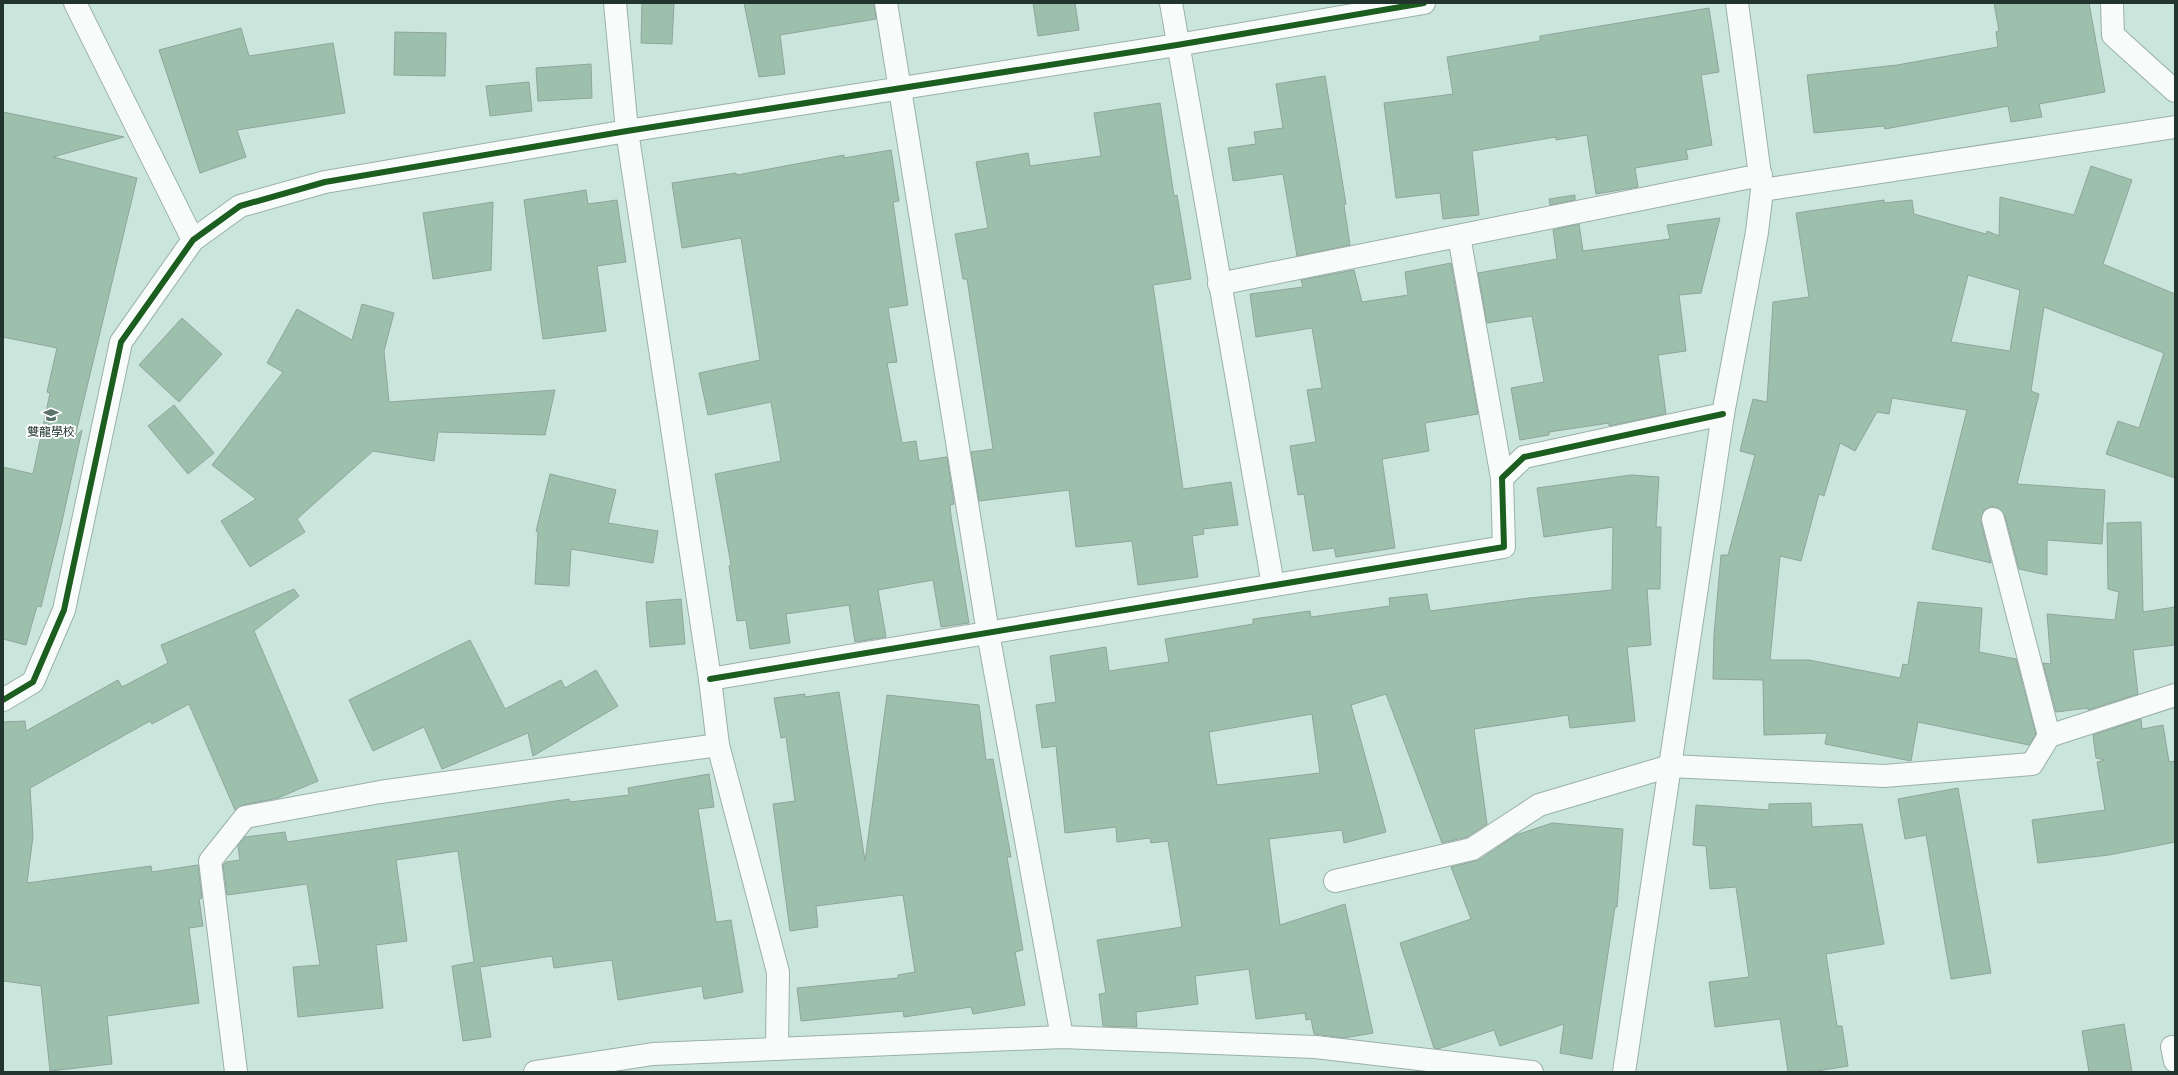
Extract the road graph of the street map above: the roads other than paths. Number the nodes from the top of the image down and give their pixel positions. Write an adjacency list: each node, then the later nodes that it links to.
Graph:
1 (75, 3): 15 (street)
2 (615, 3): 12 (street)
3 (886, 3): 9 (street)
4 (1171, 3): 8 (street)
5 (1424, 3): 8 (street)
6 (1737, 3): 13 (street)
7 (2112, 3): 10 (street)
8 (1177, 45): 9 (street); 16 (street)
9 (900, 88): 12 (street); 21 (street)
10 (2175, 91)
11 (2175, 127): 13 (street)
12 (627, 131): 15 (street); 22 (street)
13 (1762, 183): 14 (street); 17 (street)
14 (1459, 236): 16 (street); 18 (street)
15 (193, 240): 24 (street)
16 (1219, 284): 20 (street)
17 (1723, 414): 18 (street); 27 (street)
18 (1502, 478): 20 (street)
19 (1993, 519): 25 (street)
20 (1273, 585): 21 (street)
21 (988, 632): 22 (street); 29 (street)
22 (710, 679): 26 (street)
23 (2175, 695): 25 (street)
24 (3, 700)
25 (2049, 736): 27 (street)
26 (718, 745): 30 (street); 32 (street)
27 (1670, 766): 28 (street); 35 (street)
28 (1335, 881)
29 (1062, 1037): 30 (street); 34 (street)
30 (777, 1048): 31 (street)
31 (653, 1063): 33 (street)
32 (236, 1072)
33 (536, 1072)
34 (1532, 1072)
35 (1624, 1072)

